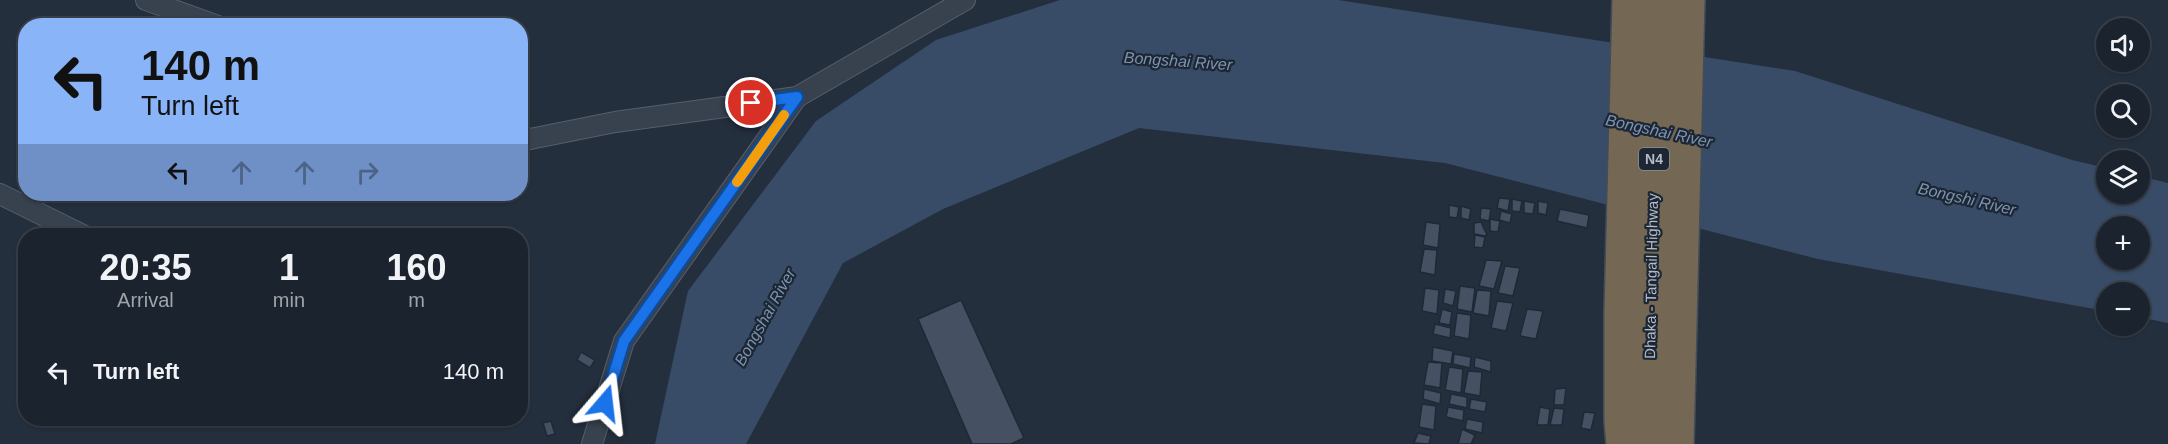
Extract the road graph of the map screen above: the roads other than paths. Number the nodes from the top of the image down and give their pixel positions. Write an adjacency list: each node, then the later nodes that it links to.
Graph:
1 (146, 0): 6 (street)
2 (965, 0): 7 (street)
3 (1629, 0): 11 (highway)
4 (1657, 0): 11 (highway, Dhaka - Tangail Highway / N4)
5 (1688, 0): 11 (highway, N4)
6 (196, 18)
7 (797, 97): 8 (street); 12 (street)
8 (528, 139)
9 (0, 194): 10 (street)
10 (69, 228)
11 (1651, 317): 13 (highway); 14 (highway, Dhaka - Tangail Highway / N4); 15 (highway, Dhaka - Tangail Highway / N4)
12 (592, 444)
13 (1623, 444)
14 (1647, 444)
15 (1677, 444)

